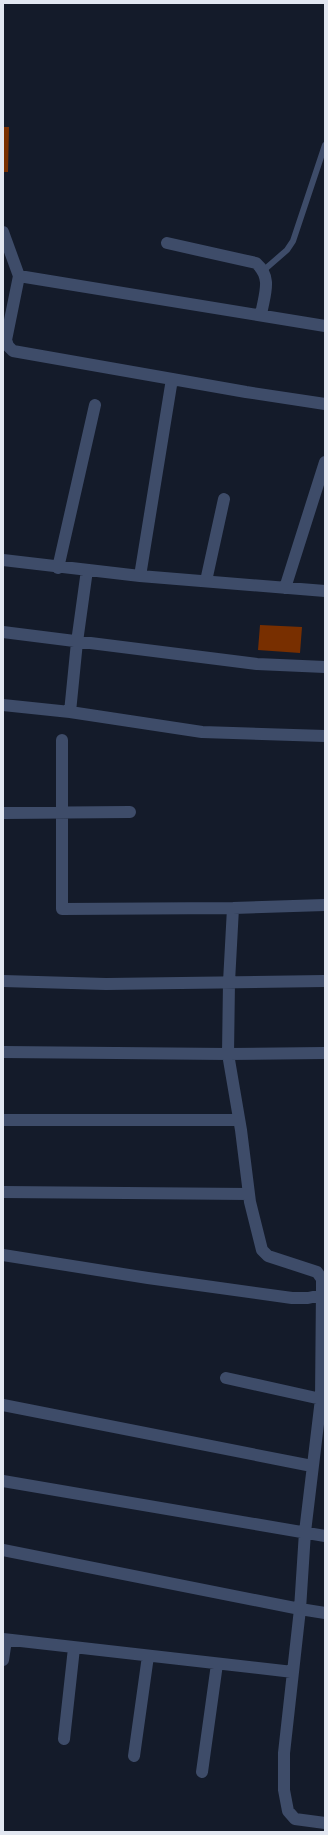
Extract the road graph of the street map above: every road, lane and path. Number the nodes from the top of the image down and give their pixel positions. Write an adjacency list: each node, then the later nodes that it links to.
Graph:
1 (325, 145): 4 (lane)
2 (3, 232): 5 (street)
3 (167, 243): 4 (street)
4 (264, 270): 6 (street)
5 (19, 276): 6 (street); 8 (street)
6 (261, 316): 7 (street)
7 (325, 326)
8 (172, 379): 9 (street); 16 (street)
9 (325, 404)
10 (95, 406): 14 (street)
11 (325, 462): 18 (street)
12 (224, 499): 17 (street)
13 (3, 560): 14 (street)
14 (58, 568): 15 (street)
15 (87, 570): 16 (street); 21 (street)
16 (140, 576): 17 (street)
17 (206, 581): 18 (street)
18 (285, 588): 19 (street)
19 (325, 591)
20 (3, 632): 21 (street)
21 (77, 642): 22 (street); 24 (street)
22 (325, 667)
23 (3, 706): 24 (street)
24 (70, 712): 25 (street)
25 (325, 736)
26 (62, 740): 29 (street)
27 (130, 812): 29 (street)
28 (3, 813): 29 (street)
29 (62, 813): 31 (street)
30 (325, 905): 31 (street)
31 (233, 908): 34 (street)
32 (3, 981): 34 (street)
33 (325, 981): 34 (street)
34 (229, 982): 37 (street)
35 (3, 1052): 37 (street)
36 (325, 1053): 37 (street)
37 (228, 1054): 39 (street)
38 (3, 1120): 39 (street)
39 (239, 1120): 41 (street)
40 (3, 1192): 41 (street)
41 (248, 1194): 43 (street)
42 (3, 1255): 43 (street)
43 (322, 1294): 45 (street)
44 (226, 1378): 45 (street)
45 (321, 1399): 47 (street)
46 (3, 1405): 47 (street)
47 (312, 1466): 49 (street)
48 (3, 1481): 49 (street)
49 (304, 1532): 50 (street); 52 (street)
50 (325, 1536)
51 (3, 1550): 52 (street)
52 (300, 1609): 53 (street); 59 (street)
53 (325, 1613)
54 (4, 1640): 55 (street); 57 (street)
55 (74, 1648): 56 (street); 60 (street)
56 (148, 1656): 58 (street); 61 (street)
57 (3, 1660)
58 (216, 1664): 59 (street); 62 (street)
59 (293, 1672): 63 (street)
60 (64, 1739)
61 (134, 1756)
62 (202, 1772)
63 (325, 1823)

